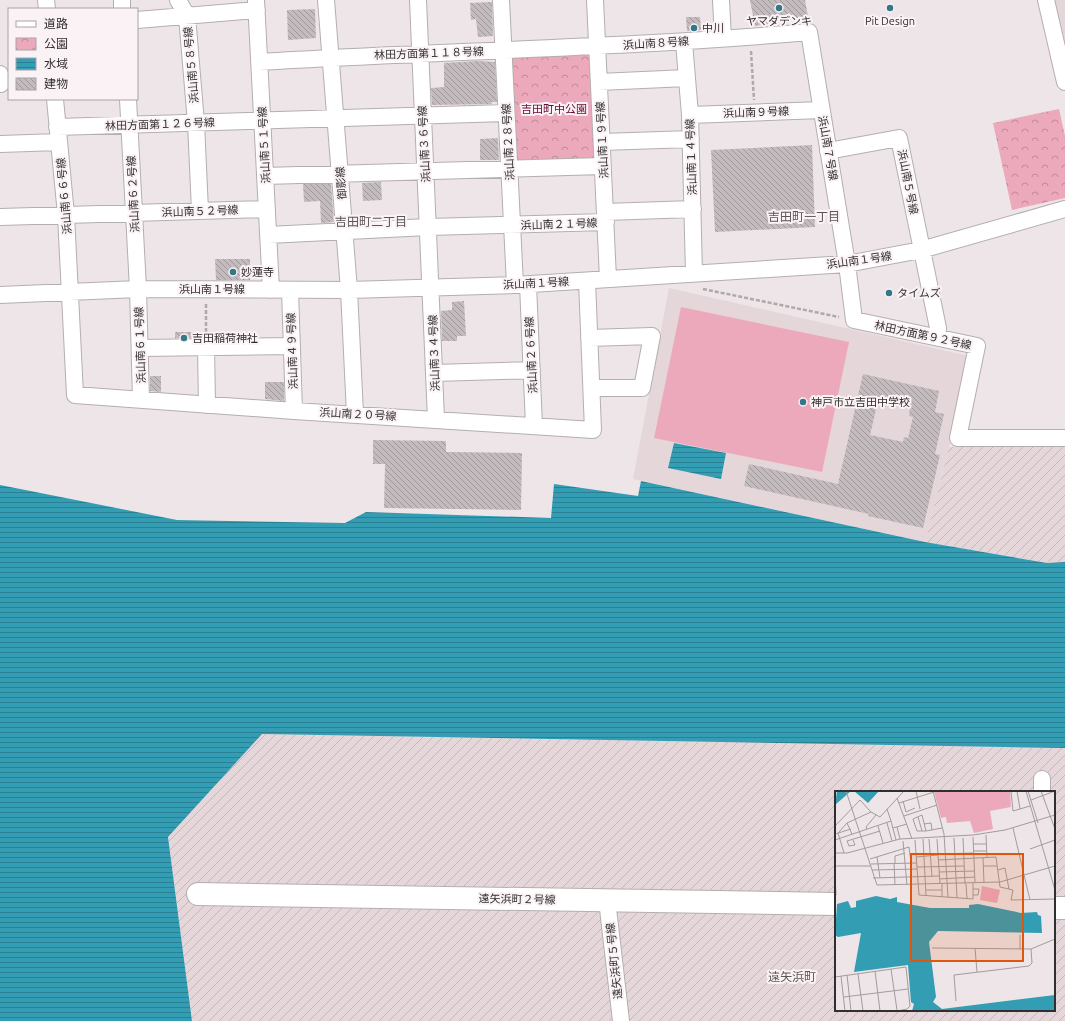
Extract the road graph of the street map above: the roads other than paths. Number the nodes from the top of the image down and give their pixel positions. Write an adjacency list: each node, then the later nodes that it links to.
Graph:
1 (178, 0): 9 (street)
2 (326, 0): 17 (street, 御影線)
3 (418, 0): 16 (street, 浜山南３６号線)
4 (501, 0): 15 (street, 浜山南２８号線)
5 (595, 0): 14 (street, 浜山南１９号線)
6 (721, 0): 12 (street)
7 (1046, 0): 21 (street)
8 (256, 5): 9 (street); 18 (street, 浜山南５１号線)
9 (187, 16): 10 (street); 30 (street, 浜山南５８号線)
10 (138, 20)
11 (809, 32): 12 (street, 浜山南８号線); 24 (street, 浜山南７号線)
12 (723, 39): 13 (street, 浜山南８号線)
13 (684, 42): 14 (street, 浜山南８号線); 19 (street, 浜山南１４号線)
14 (598, 47): 15 (street, 林田方面第１１８号線); 20 (street, 浜山南１９号線)
15 (503, 50): 16 (street, 林田方面第１１８号線); 25 (street, 浜山南２８号線)
16 (420, 54): 17 (street, 林田方面第１１８号線); 27 (street, 浜山南３６号線)
17 (330, 58): 18 (street, 林田方面第１１８号線); 28 (street, 御影線)
18 (259, 62): 29 (street, 浜山南５１号線)
19 (687, 78): 20 (street); 26 (street, 浜山南１４号線)
20 (600, 82): 34 (street, 浜山南１９号線)
21 (1065, 82)
22 (55, 100): 32 (street, 浜山南６６号線)
23 (128, 100): 31 (street, 浜山南６２号線)
24 (821, 110): 26 (street, 浜山南９号線); 36 (street, 浜山南７号線)
25 (506, 113): 27 (street, 林田方面第１２６号線); 38 (street, 浜山南２８号線)
26 (690, 115): 33 (street, 浜山南１４号線)
27 (423, 116): 28 (street, 林田方面第１２６号線); 39 (street, 浜山南３６号線)
28 (336, 118): 29 (street, 林田方面第１２６号線); 40 (street, 御影線)
29 (262, 121): 30 (street, 林田方面第１２６号線); 41 (street, 浜山南５１号線)
30 (196, 123): 31 (street, 林田方面第１２６号線); 45 (street, 浜山南５８号線)
31 (129, 125): 32 (street, 林田方面第１２６号線); 46 (street, 浜山南６２号線)
32 (58, 135): 35 (street, 林田方面第１２６号線); 47 (street, 浜山南６６号線)
33 (691, 139): 34 (street); 43 (street, 浜山南１４号線)
34 (602, 142): 37 (street, 浜山南１９号線)
35 (0, 144)
36 (828, 151): 54 (street, 浜山南５号線); 55 (street, 浜山南７号線)
37 (603, 166): 38 (street); 49 (street, 浜山南１９号線)
38 (509, 169): 39 (street); 50 (street, 浜山南２８号線)
39 (426, 171): 40 (street); 51 (street, 浜山南３６号線)
40 (340, 174): 41 (street); 52 (street, 御影線)
41 (265, 176): 42 (street, 浜山南５１号線)
42 (267, 209): 45 (street, 浜山南５２号線); 53 (street, 浜山南５１号線)
43 (693, 209): 49 (street, 浜山南２１号線); 58 (street, 浜山南１４号線)
44 (1065, 209): 54 (street, 浜山南１号線)
45 (200, 210): 46 (street, 浜山南５２号線)
46 (134, 212): 47 (street, 浜山南５２号線); 61 (street, 浜山南６２号線)
47 (66, 215): 48 (street, 浜山南５２号線); 65 (street, 浜山南６６号線)
48 (0, 217)
49 (606, 217): 50 (street, 浜山南２１号線); 56 (street, 浜山南１９号線)
50 (512, 225): 51 (street, 浜山南２１号線); 59 (street, 浜山南２８号線)
51 (428, 227): 52 (street, 浜山南２１号線); 60 (street, 浜山南３６号線)
52 (344, 232): 53 (street, 浜山南２１号線); 64 (street, 御影線)
53 (268, 235): 62 (street, 浜山南５１号線)
54 (921, 250): 55 (street, 浜山南１号線); 68 (street)
55 (847, 264): 58 (street, 浜山南１号線); 67 (street, 浜山南７号線)
56 (608, 279): 57 (street, 浜山南１号線); 58 (street, 浜山南１号線)
57 (587, 280): 59 (street, 浜山南１号線); 69 (street, 浜山南２０号線)
58 (695, 280)
59 (521, 284): 60 (street, 浜山南１号線); 73 (street, 浜山南２６号線)
60 (431, 287): 64 (street, 浜山南１号線); 74 (street, 浜山南３４号線)
61 (138, 289): 62 (street, 浜山南１号線); 65 (street, 浜山南１号線); 71 (street, 浜山南６１号線)
62 (271, 290): 63 (street, 浜山南１号線)
63 (290, 290): 64 (street, 浜山南１号線); 70 (street, 浜山南４９号線)
64 (349, 290): 79 (street, 御影線)
65 (71, 293): 66 (street, 浜山南１号線); 76 (street, 浜山南２０号線)
66 (0, 295)
67 (854, 320): 68 (street, 林田方面第９２号線)
68 (937, 337): 82 (street, 林田方面第９２号線)
69 (589, 338): 75 (street, 浜山南２０号線); 75 (street)
70 (292, 346): 72 (street); 78 (street, 浜山南４９号線)
71 (140, 348): 72 (street); 76 (street, 浜山南６１号線)
72 (206, 348): 77 (street)
73 (532, 370): 74 (street); 81 (street, 浜山南２６号線)
74 (434, 373): 80 (street, 浜山南３４号線)
75 (592, 388): 81 (street, 浜山南２０号線)
76 (141, 400): 77 (street, 浜山南２０号線)
77 (207, 405): 78 (street, 浜山南２０号線)
78 (294, 411): 79 (street, 浜山南２０号線)
79 (355, 414): 80 (street, 浜山南２０号線)
80 (436, 419): 81 (street, 浜山南２０号線)
81 (534, 426)
82 (1065, 438)
83 (198, 894): 84 (street, 遠矢浜町２号線)
84 (607, 900): 85 (street, 遠矢浜町２号線); 86 (street, 遠矢浜町５号線)
85 (835, 904)
86 (620, 1021)

